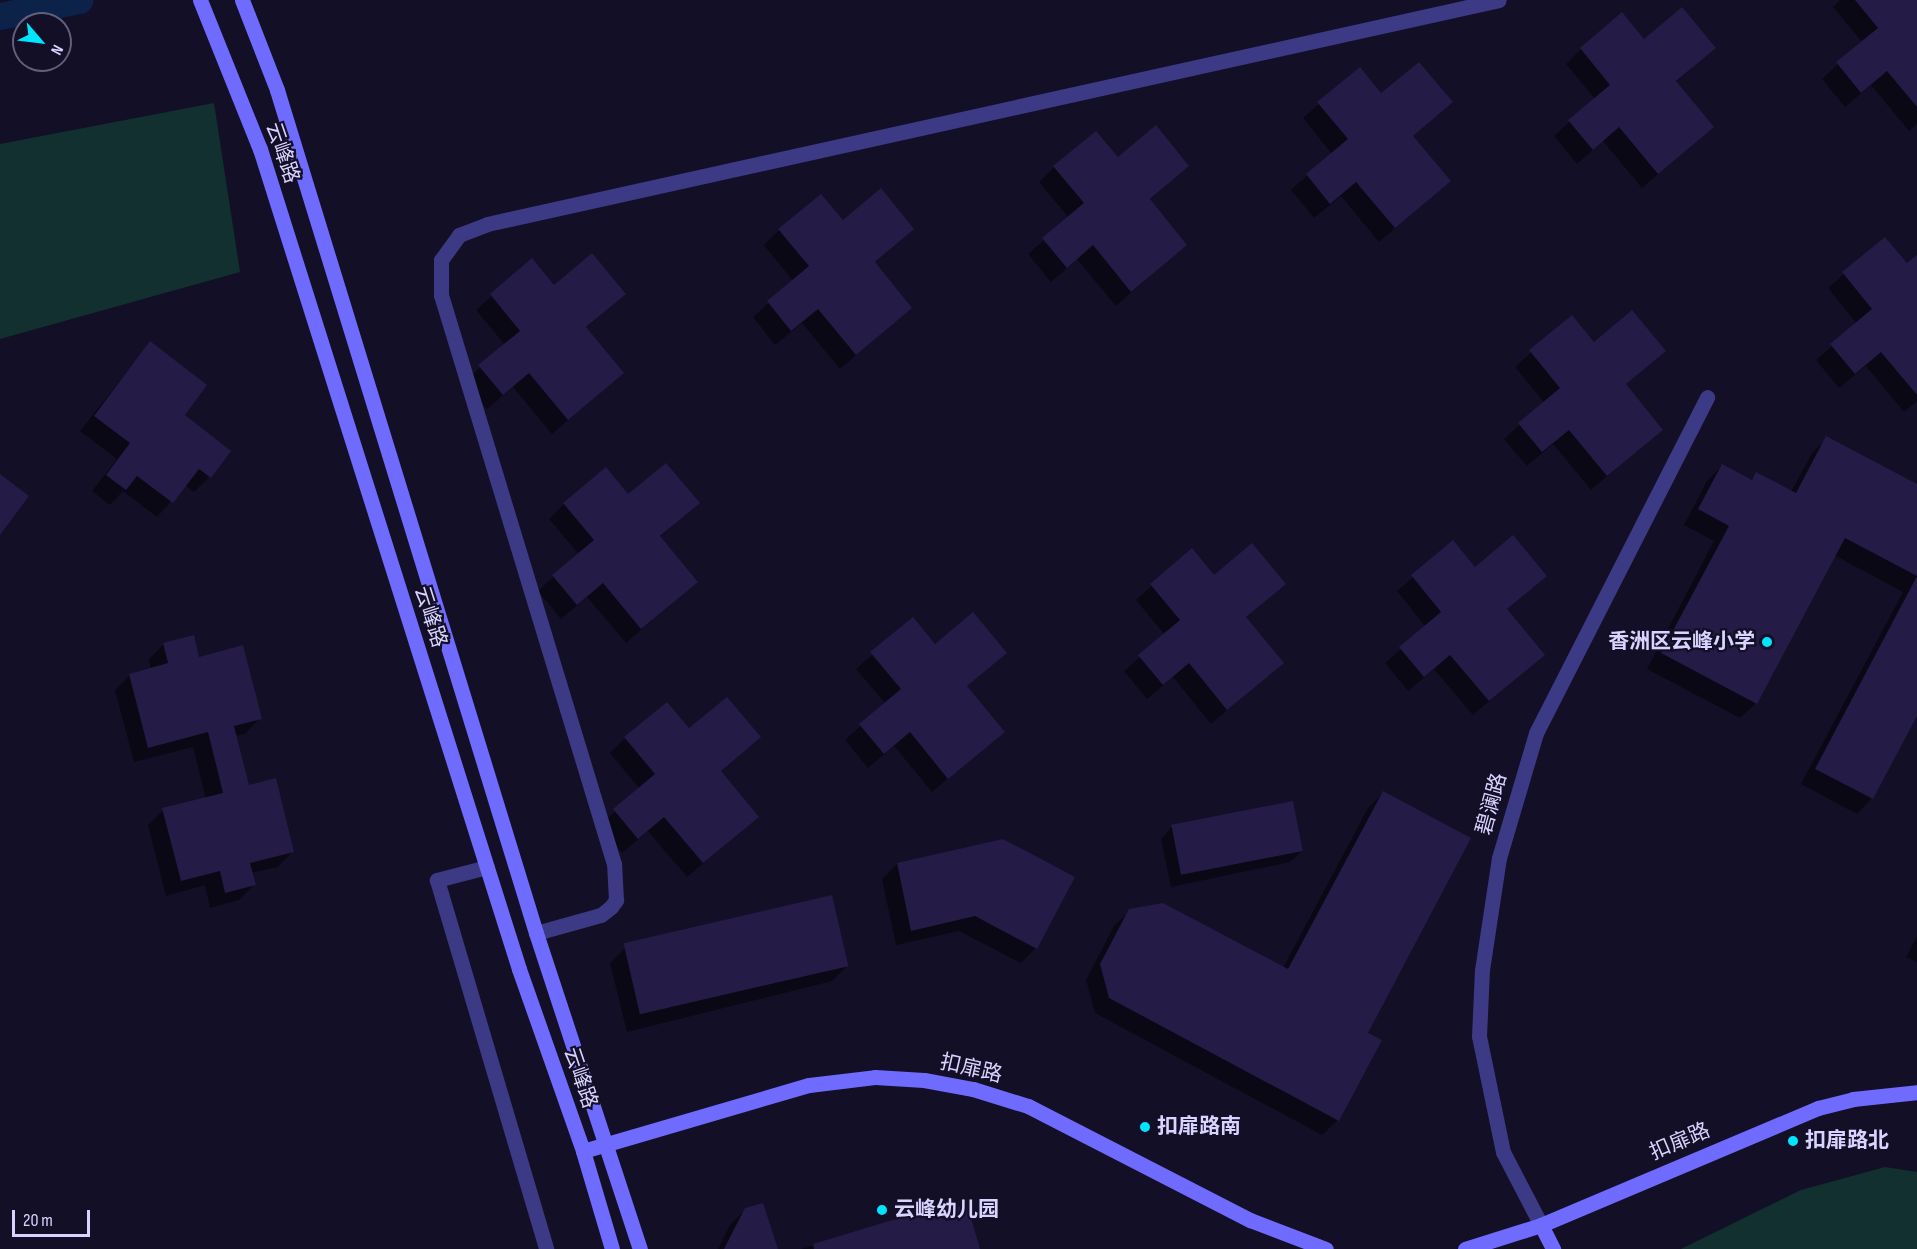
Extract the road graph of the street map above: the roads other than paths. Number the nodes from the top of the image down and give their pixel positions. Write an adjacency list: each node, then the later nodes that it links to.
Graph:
1 (200, 0): 5 (street, 云峰路)
2 (242, 0): 6 (street, 云峰路)
3 (1499, 0): 6 (street)
4 (1707, 397): 10 (street, 碧澜路)
5 (487, 867): 9 (street, 云峰路); 11 (street)
6 (536, 933): 8 (street, 云峰路)
7 (1917, 1092): 10 (street, 扣扉路)
8 (607, 1143): 9 (street, 扣扉路); 13 (street, 云峰路); 14 (street, 扣扉路)
9 (583, 1151): 12 (street, 云峰路)
10 (1541, 1225): 15 (street, 扣扉路); 16 (street, 碧澜路)
11 (546, 1249)
12 (612, 1249)
13 (640, 1249)
14 (1326, 1249)
15 (1465, 1249)
16 (1553, 1249)

